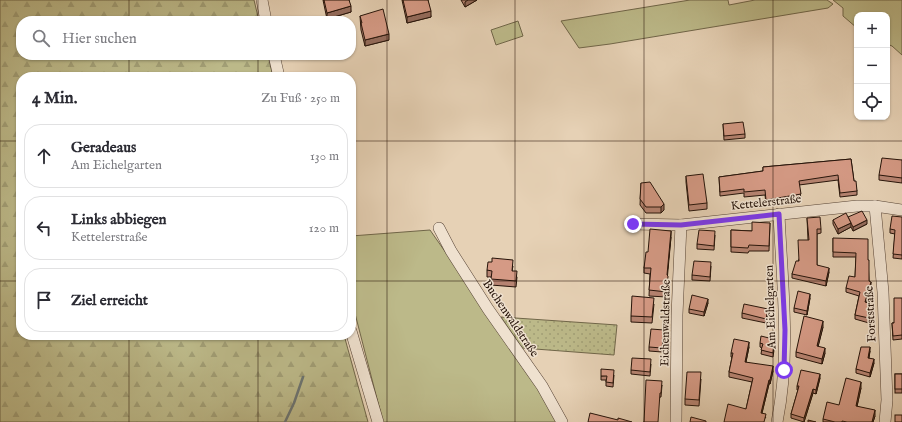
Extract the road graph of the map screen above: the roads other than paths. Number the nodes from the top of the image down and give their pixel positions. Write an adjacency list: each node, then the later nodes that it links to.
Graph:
1 (262, 0): 2 (street)
2 (265, 16)
3 (275, 60): 4 (street)
4 (278, 72)
5 (875, 206): 6 (street, Kettelerstraße); 7 (street, Kettelerstraße); 16 (street, Forststraße)
6 (902, 210)
7 (779, 214): 9 (street, Kettelerstraße); 15 (street, Am Eichelgarten)
8 (633, 224): 9 (street, Kettelerstraße)
9 (681, 225): 14 (street, Eichenwaldstraße)
10 (439, 228): 13 (street, Buchenwaldstraße)
11 (354, 340): 12 (street)
12 (378, 422)
13 (562, 422)
14 (676, 422)
15 (777, 422)
16 (886, 422)

